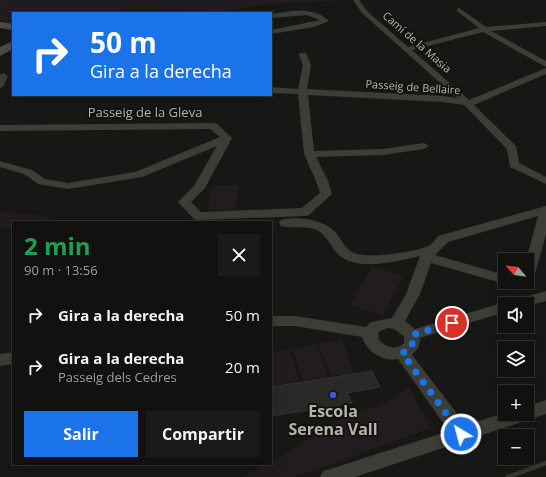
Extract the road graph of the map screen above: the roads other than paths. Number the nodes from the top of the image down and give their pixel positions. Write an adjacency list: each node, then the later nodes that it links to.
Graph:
1 (356, 0): 8 (street, Camí de la Masia)
2 (459, 10): 5 (street)
3 (272, 16): 6 (street)
4 (546, 24): 5 (street)
5 (484, 29): 8 (street); 11 (street)
6 (272, 32)
7 (12, 45): 9 (street)
8 (408, 49): 17 (street, Camí de la Masia)
9 (0, 52)
10 (303, 55): 16 (street)
11 (546, 64)
12 (546, 71): 17 (street, Passeig de Bellaire)
13 (4, 76): 14 (street)
14 (0, 85)
15 (272, 90): 16 (street, Passeig de Bellaire)
16 (303, 92): 17 (street, Passeig de Bellaire); 21 (street)
17 (468, 103): 23 (street, Camí de la Masia)
18 (0, 128): 19 (street, Passeig de la Gleva)
19 (227, 138): 21 (street); 22 (street)
20 (424, 146): 21 (street)
21 (309, 154)
22 (0, 164)
23 (546, 181)
24 (546, 210): 26 (street); 27 (street)
25 (284, 223): 27 (street)
26 (543, 234): 28 (street)
27 (430, 253): 29 (street); 34 (street)
28 (534, 262)
29 (498, 277)
30 (546, 296): 31 (street)
31 (534, 299)
32 (498, 309): 36 (street)
33 (272, 322): 35 (street)
34 (396, 324): 35 (street); 36 (street)
35 (370, 333): 37 (street)
36 (412, 335): 37 (street)
37 (402, 353): 43 (street)
38 (12, 358): 39 (street)
39 (0, 360)
40 (546, 407): 41 (street)
41 (534, 411)
42 (502, 421): 43 (street)
43 (461, 434): 44 (street)
44 (330, 477)

